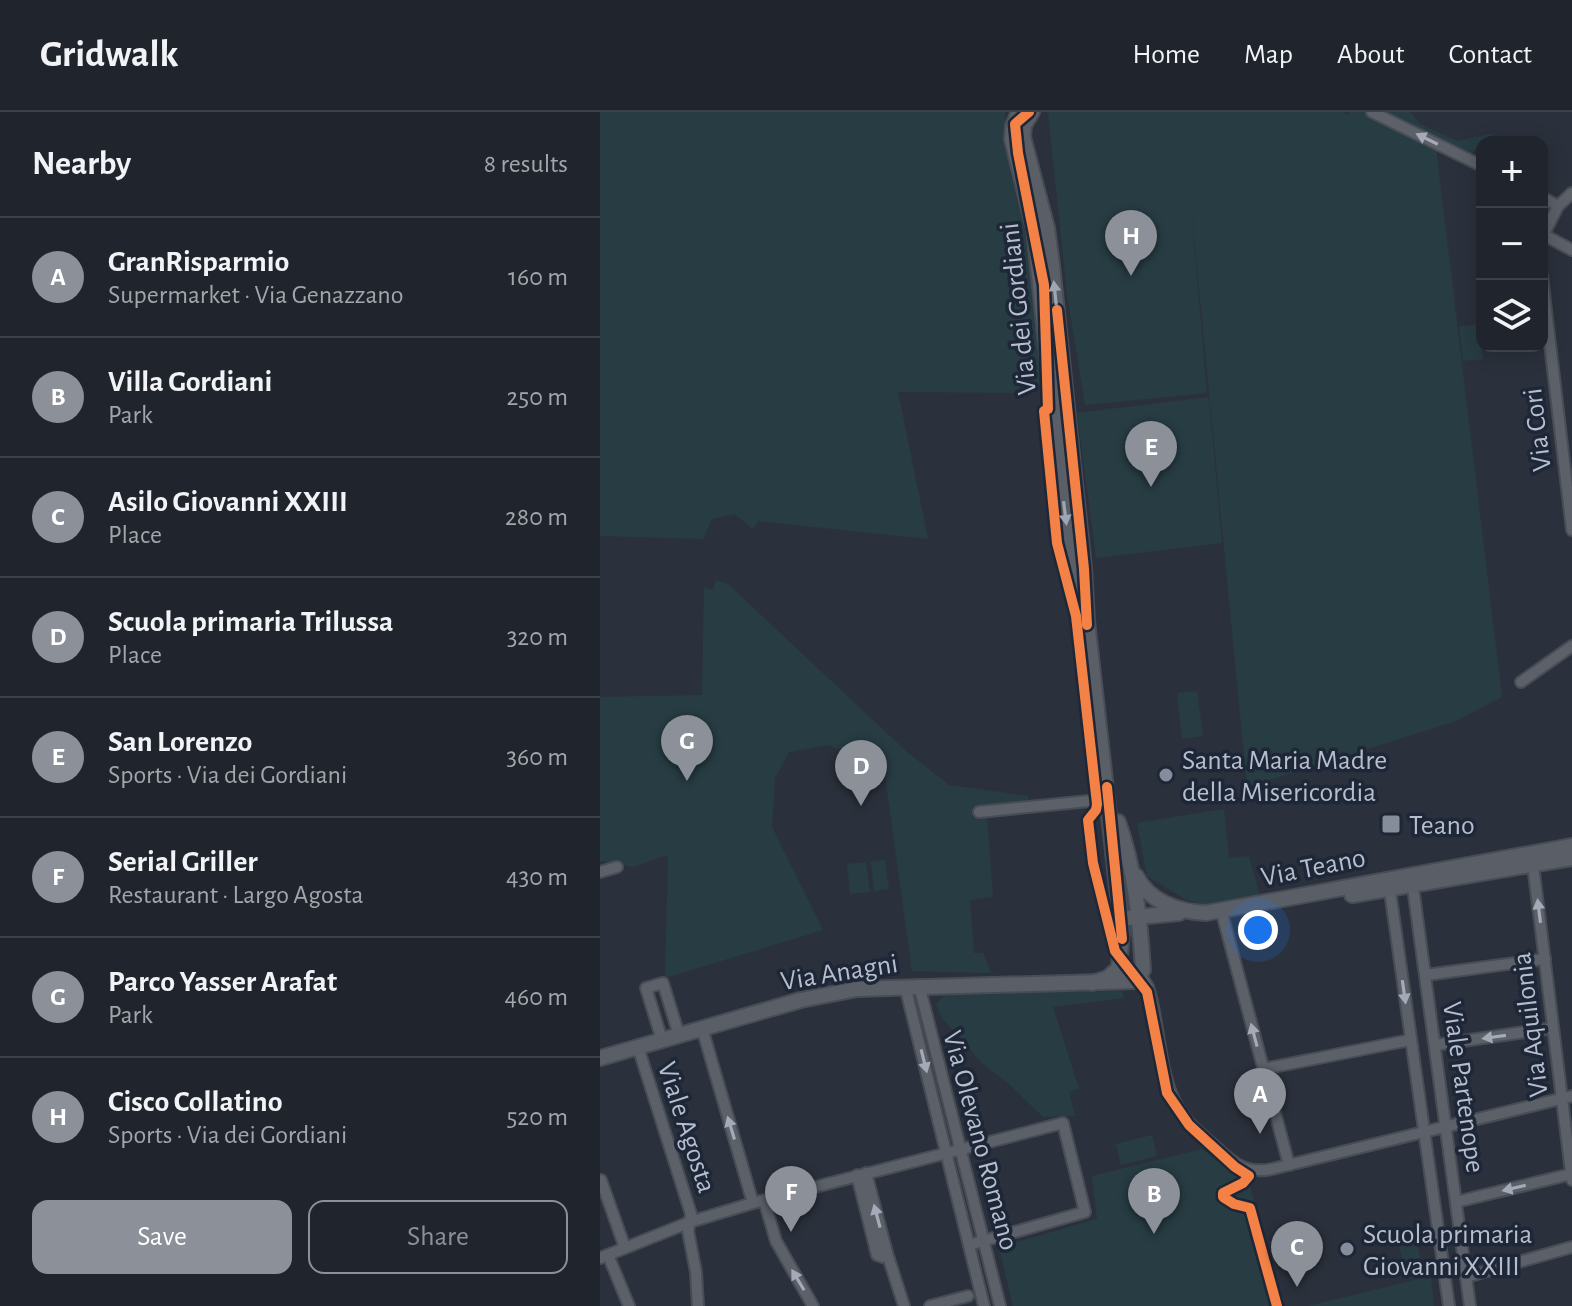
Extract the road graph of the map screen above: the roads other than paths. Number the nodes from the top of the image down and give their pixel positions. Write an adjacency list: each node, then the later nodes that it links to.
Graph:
1 (1019, 112): 14 (street, Via dei Gordiani, one-way to 14)
2 (1032, 112): 14 (street, Via dei Gordiani, one-way to 2)
3 (1372, 112): 4 (street, one-way to 3)
4 (1476, 163)
5 (1572, 193): 7 (street)
6 (1548, 200): 7 (street)
7 (1558, 206): 8 (street)
8 (1548, 226)
9 (1548, 238): 10 (street)
10 (1572, 250)
11 (1543, 280): 12 (street, Via Cori)
12 (1569, 473): 13 (street, Via Cori)
13 (1572, 530)
14 (1087, 621): 17 (street, Via dei Gordiani)
15 (1572, 646): 16 (street)
16 (1521, 682)
17 (1109, 799): 18 (street); 21 (street, Via dei Gordiani); 33 (street, Via dei Gordiani)
18 (979, 812)
19 (1572, 846): 25 (street, Via Teano)
20 (1572, 858): 22 (street, Via Teano)
21 (1130, 865): 29 (street, Via Teano); 31 (street, Via dei Gordiani)
22 (1533, 865): 25 (street, Via Teano); 35 (street, Via Aquilonia, one-way to 22)
23 (617, 867): 24 (street)
24 (600, 872)
25 (1414, 879): 26 (street, Via Teano); 37 (street, Viale Partenope)
26 (1388, 883): 27 (street, Via Teano); 45 (street, Viale Partenope, one-way to 45)
27 (1331, 894): 30 (street, Via Teano); 32 (street, Via Teano)
28 (1166, 913): 29 (street); 31 (street); 34 (street)
29 (1188, 913): 30 (street, Via Teano)
30 (1206, 913): 32 (street, Via Teano)
31 (1138, 915): 33 (street); 34 (street, Via dei Gordiani)
32 (1223, 917): 49 (street, one-way to 32)
33 (1122, 931): 36 (street, Via dei Gordiani)
34 (1140, 938): 38 (street, Via dei Gordiani)
35 (1545, 959): 37 (street); 42 (street, Via Aquilonia)
36 (1121, 964): 38 (street); 39 (street)
37 (1426, 975): 46 (street, Viale Partenope)
38 (1141, 976): 39 (street, Via Anagni); 55 (street, Via dei Gordiani)
39 (1092, 983): 40 (street, Via Anagni)
40 (912, 985): 41 (street, Via Anagni); 53 (street, Via Olevano Romano); 54 (street, Via Olevano Romano, one-way to 54)
41 (702, 1028): 43 (street, Via Anagni); 60 (street, Viale Agosta, one-way to 41)
42 (1553, 1028): 46 (street, one-way to 46); 50 (street, Via Aquilonia)
43 (679, 1035): 44 (street, Via Anagni); 44 (street)
44 (662, 1040): 47 (street, Via Anagni)
45 (1410, 1040): 49 (street); 52 (street, Viale Partenope)
46 (1435, 1045): 51 (street, Viale Partenope)
47 (638, 1047): 48 (street, Via Anagni); 62 (street, Viale Agosta)
48 (600, 1058)
49 (1263, 1069): 55 (street)
50 (1567, 1098): 51 (street, Via dei Gordiani); 57 (street, Via Aquilonia)
51 (1446, 1126): 52 (street, Via dei Gordiani); 61 (street, Viale Partenope)
52 (1425, 1132): 55 (street, Via dei Gordiani); 78 (street, Viale Partenope)
53 (961, 1148): 54 (street); 63 (street, Via Olevano Romano); 63 (street)
54 (945, 1152): 56 (street); 64 (street, Via Olevano Romano)
55 (1289, 1165)
56 (861, 1174): 60 (street); 74 (street)
57 (1571, 1174): 59 (street, Via Aquilonia); 61 (street, one-way to 61)
58 (601, 1180): 66 (street)
59 (1572, 1180)
60 (758, 1202): 62 (street); 73 (street, Viale Agosta, one-way to 60)
61 (1456, 1202): 68 (street, Viale Partenope)
62 (690, 1222): 66 (street); 72 (street, Viale Agosta)
63 (984, 1241): 64 (street); 77 (street, Via Olevano Romano)
64 (969, 1245): 76 (street, Via Olevano Romano)
65 (1572, 1247): 68 (street)
66 (625, 1248): 67 (street)
67 (604, 1257): 71 (street)
68 (1466, 1277): 70 (street, Viale Partenope)
69 (968, 1296): 75 (street)
70 (1468, 1304)
71 (629, 1306)
72 (698, 1306)
73 (813, 1306)
74 (904, 1306)
75 (930, 1306)
76 (984, 1306)
77 (1000, 1306)
78 (1449, 1306)

